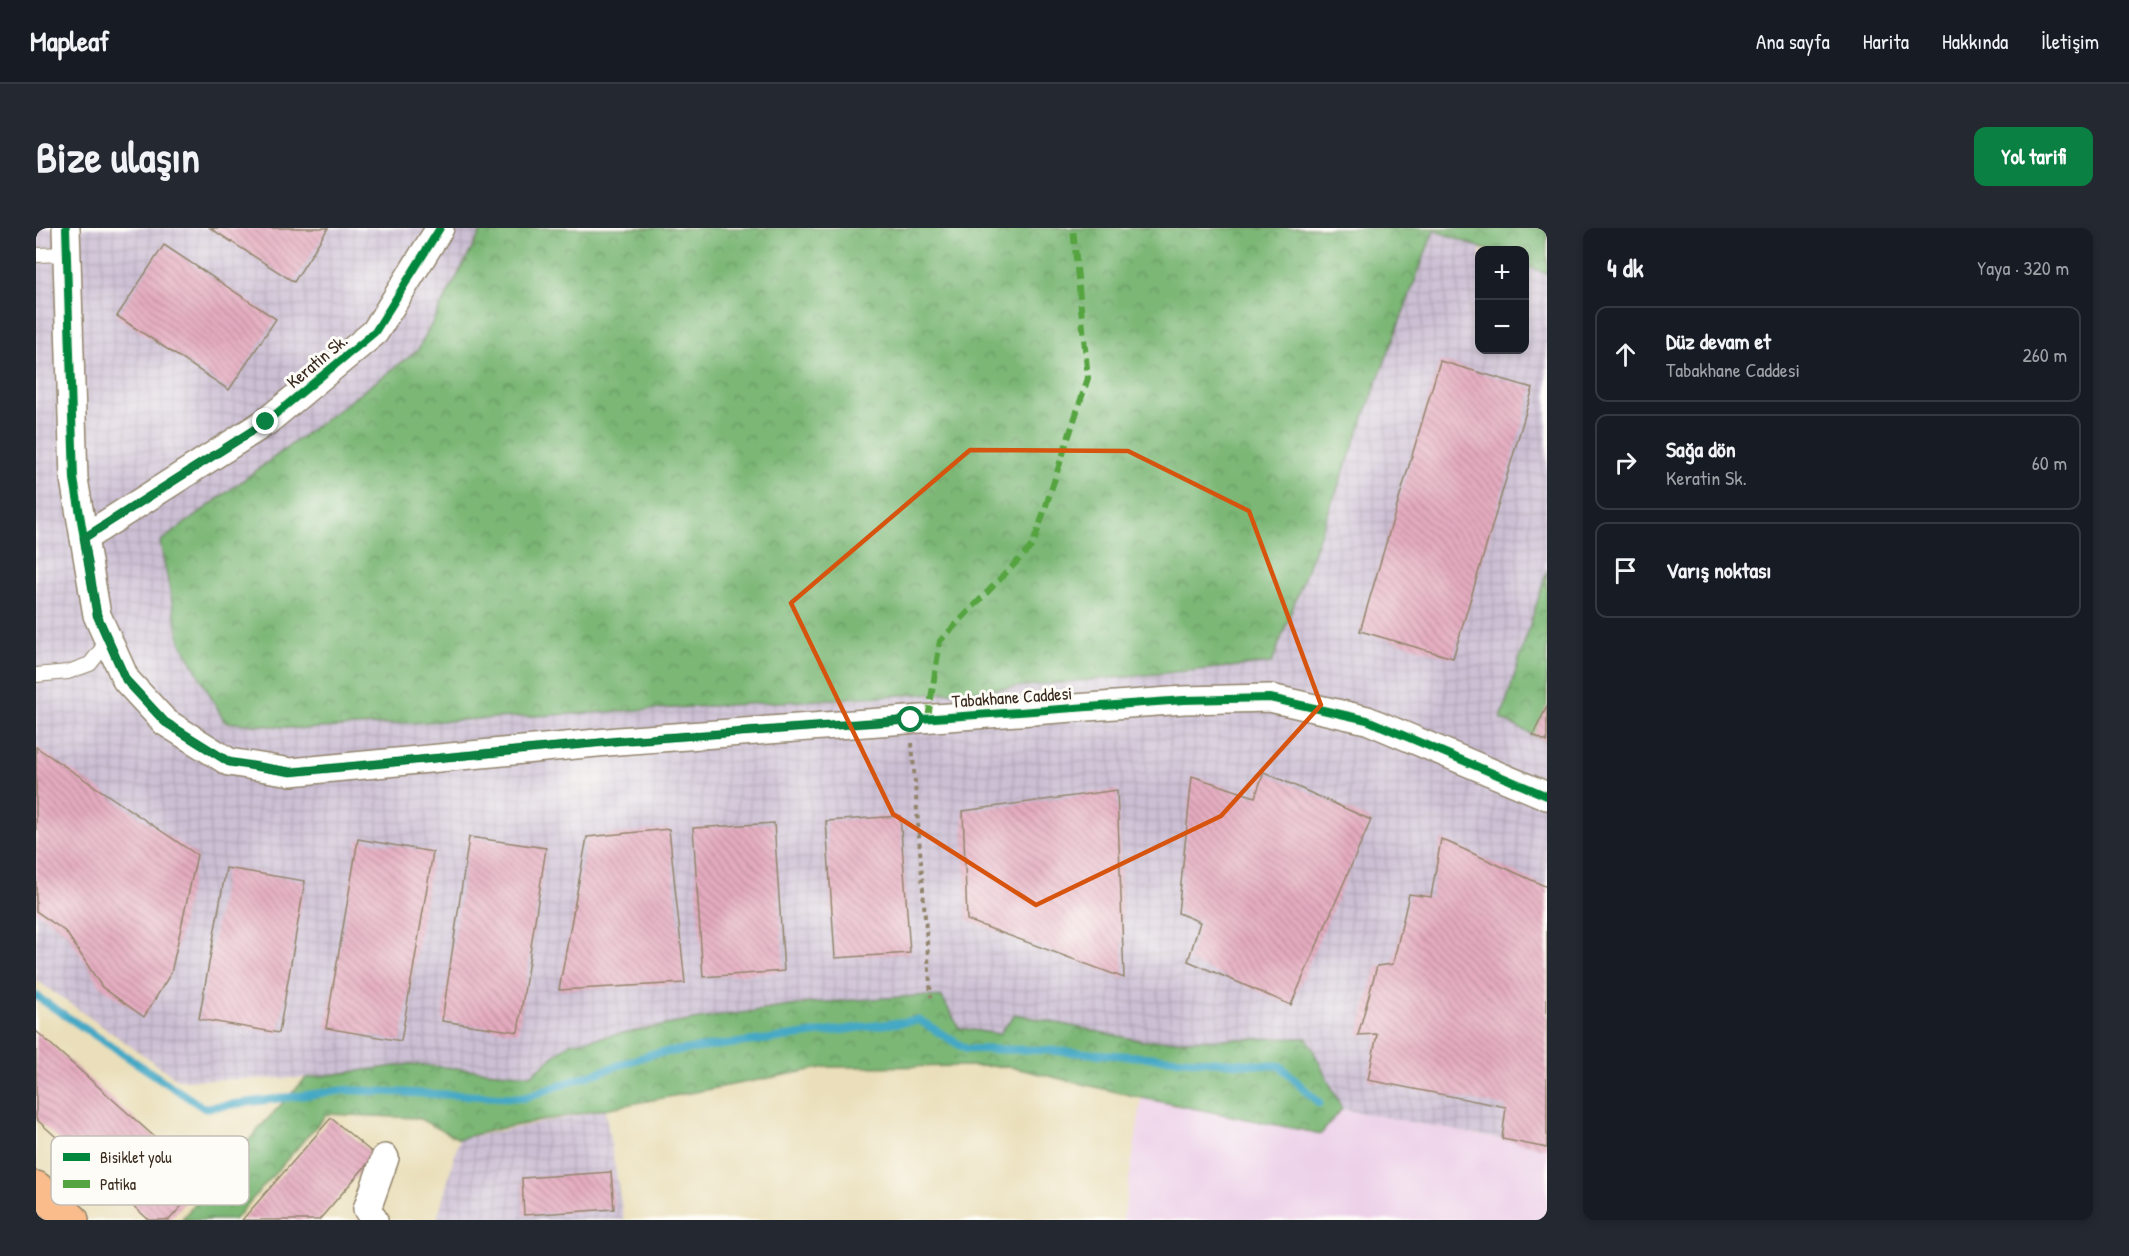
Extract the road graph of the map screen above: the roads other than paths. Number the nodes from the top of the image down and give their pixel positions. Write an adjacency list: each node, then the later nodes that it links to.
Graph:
1 (440, 228): 4 (street, Keratin Sk.)
2 (66, 241): 3 (lane); 4 (street, Tabakhane Caddesi)
3 (36, 255)
4 (84, 538): 5 (street, Tabakhane Caddesi)
5 (108, 641): 6 (lane); 7 (street, Tabakhane Caddesi)
6 (36, 675)
7 (1547, 796)
8 (385, 1158): 13 (street)
9 (36, 1188): 10 (main road)
10 (51, 1201)
11 (55, 1205): 12 (main road)
12 (72, 1220)
13 (374, 1220)

